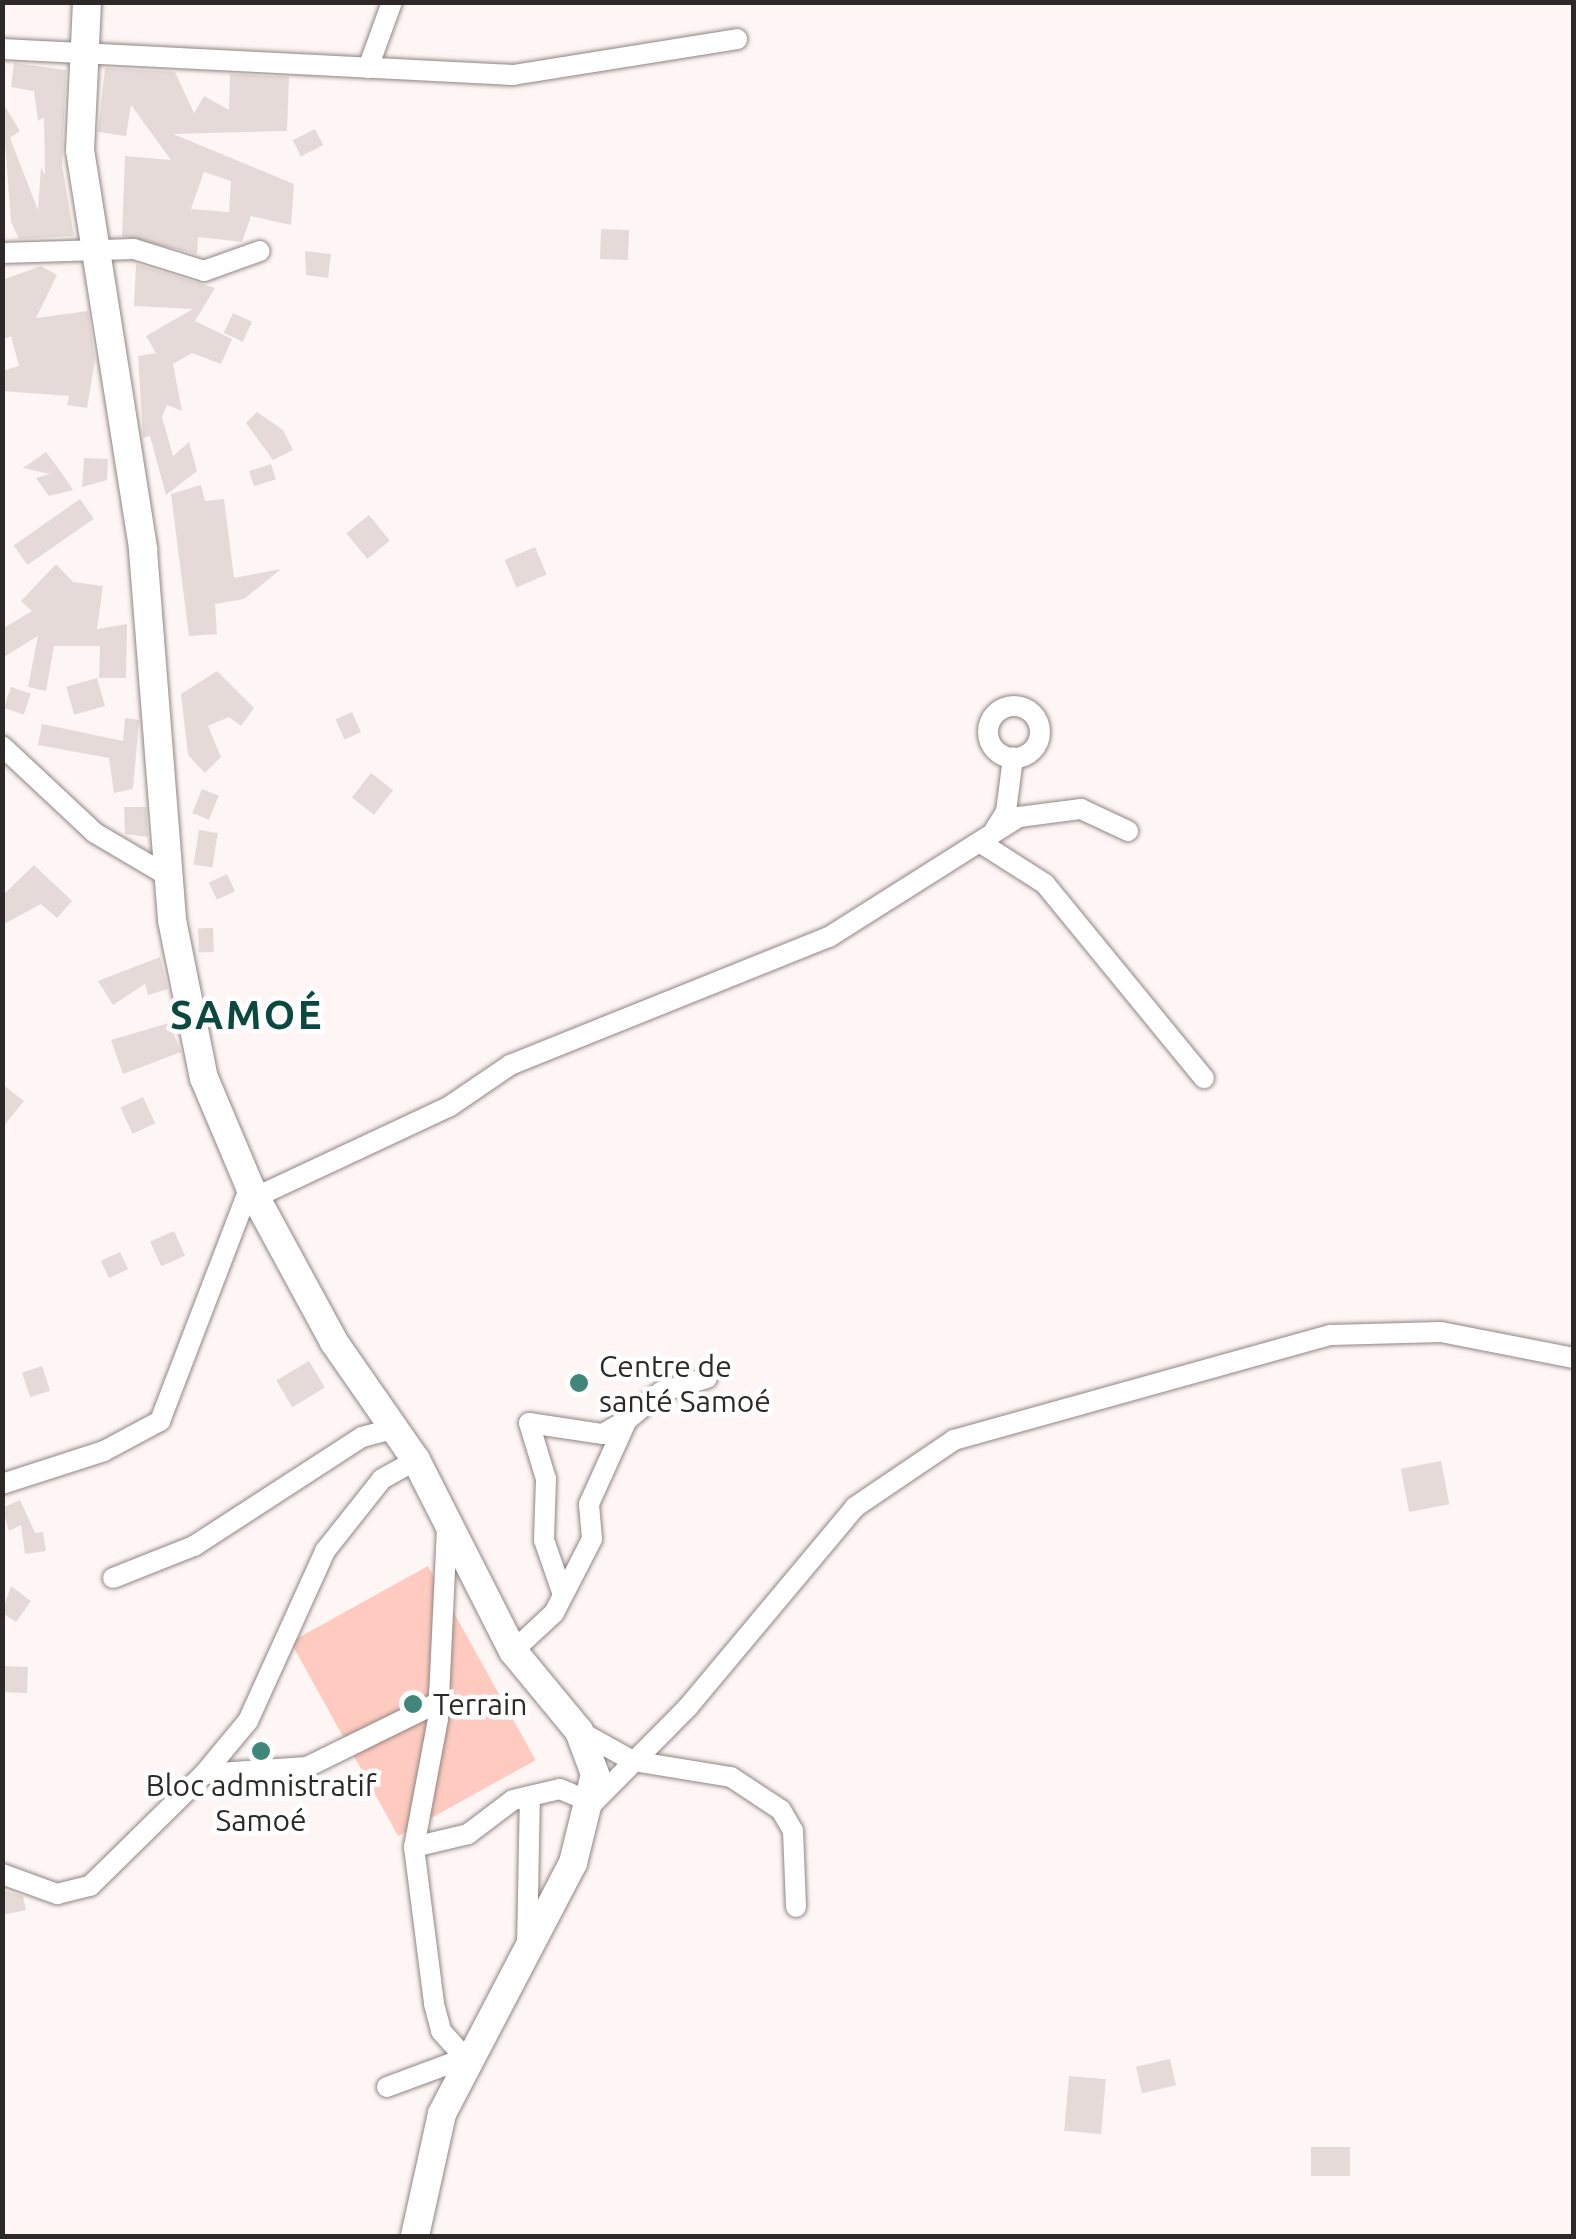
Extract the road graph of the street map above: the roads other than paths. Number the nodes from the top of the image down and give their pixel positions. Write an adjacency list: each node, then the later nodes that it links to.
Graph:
1 (87, 2): 5 (main road)
2 (392, 2): 6 (street)
3 (736, 39): 6 (street)
4 (2, 50): 5 (street)
5 (91, 56): 6 (street); 7 (main road)
6 (368, 68)
7 (94, 250): 8 (street); 9 (street); 14 (main road)
8 (260, 250)
9 (2, 253)
10 (2, 746): 14 (street)
11 (1013, 757): 13 (street)
12 (1128, 831): 13 (street)
13 (988, 837): 15 (street); 16 (street)
14 (168, 876): 16 (main road)
15 (1204, 1078)
16 (253, 1192): 20 (main road); 22 (street)
17 (1574, 1358): 29 (street)
18 (707, 1378): 19 (street)
19 (627, 1420): 25 (street); 25 (street)
20 (392, 1429): 21 (main road); 24 (street)
21 (416, 1460): 23 (main road); 30 (street)
22 (2, 1484)
23 (447, 1528): 26 (main road); 27 (street)
24 (113, 1578)
25 (562, 1592): 26 (street)
26 (513, 1651): 28 (main road)
27 (440, 1702): 30 (street); 33 (street)
28 (578, 1731): 29 (street); 32 (main road)
29 (633, 1760): 32 (street); 35 (street)
30 (204, 1774): 34 (street)
31 (530, 1796): 32 (street); 33 (street); 36 (street)
32 (593, 1803): 36 (main road)
33 (414, 1847): 37 (street)
34 (2, 1874)
35 (796, 1906)
36 (527, 1950): 37 (main road)
37 (467, 2059): 38 (street); 39 (main road)
38 (387, 2087)
39 (415, 2236)

